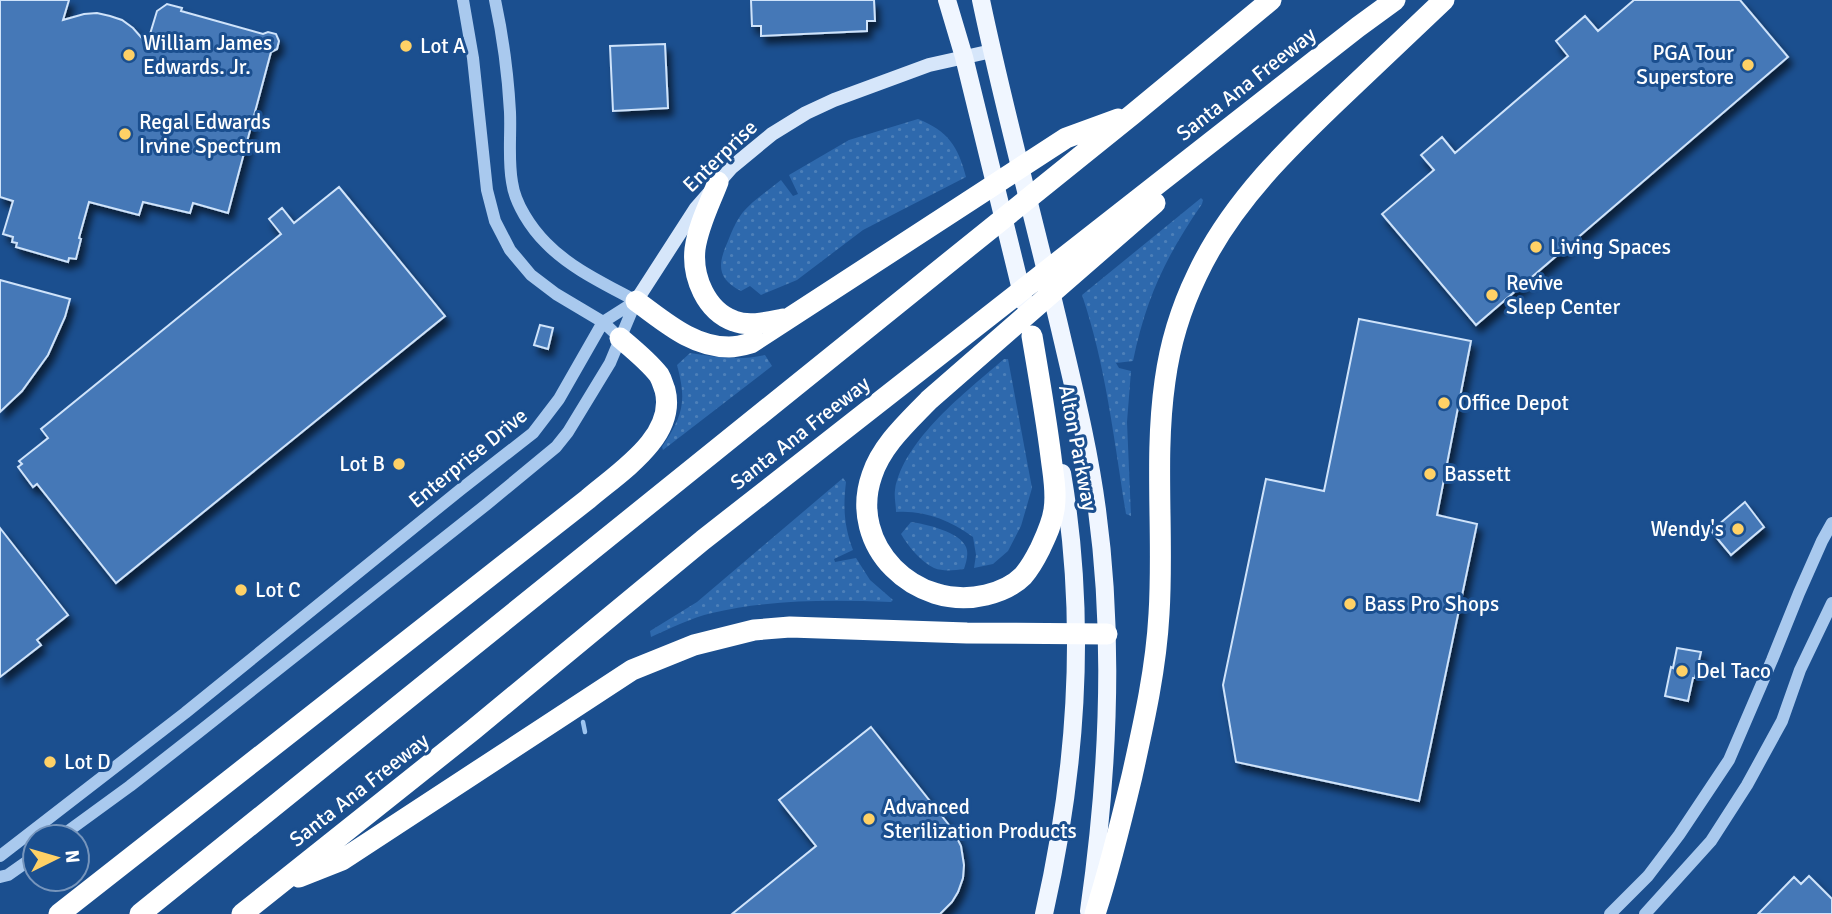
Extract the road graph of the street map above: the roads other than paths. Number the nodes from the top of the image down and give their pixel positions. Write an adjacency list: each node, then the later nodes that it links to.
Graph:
1 (463, 0): 15 (street)
2 (495, 0): 13 (street)
3 (947, 0): 10 (main road, Alton Parkway)
4 (981, 0): 9 (main road, Alton Parkway)
5 (1271, 0): 11 (highway, Santa Ana Freeway)
6 (1395, 0): 8 (highway, Santa Ana Freeway)
7 (1444, 0): 32 (highway)
8 (1363, 23): 16 (highway); 26 (highway, Santa Ana Freeway)
9 (992, 51): 10 (main road, Enterprise); 20 (main road, Alton Parkway)
10 (964, 57): 12 (main road, Enterprise); 16 (main road, Alton Parkway)
11 (1133, 114): 14 (highway); 28 (highway, Santa Ana Freeway)
12 (719, 182): 13 (main road, Enterprise); 14 (highway)
13 (636, 301): 14 (highway); 15 (street, Enterprise Drive); 17 (street)
14 (792, 318)
15 (603, 322): 17 (street); 23 (street, Enterprise Drive)
16 (1032, 337): 21 (main road, Alton Parkway)
17 (620, 338): 22 (street); 27 (highway)
18 (1832, 523): 33 (street)
19 (1832, 603): 34 (street)
20 (1107, 634): 21 (highway); 31 (main road, Alton Parkway)
21 (1077, 635): 26 (highway); 30 (main road, Alton Parkway)
22 (80, 823)
23 (0, 856)
24 (21, 866): 25 (street)
25 (0, 877)
26 (277, 885): 29 (highway, Santa Ana Freeway)
27 (59, 914)
28 (140, 914)
29 (242, 914)
30 (1044, 914)
31 (1088, 914)
32 (1095, 914)
33 (1610, 914)
34 (1645, 914)

